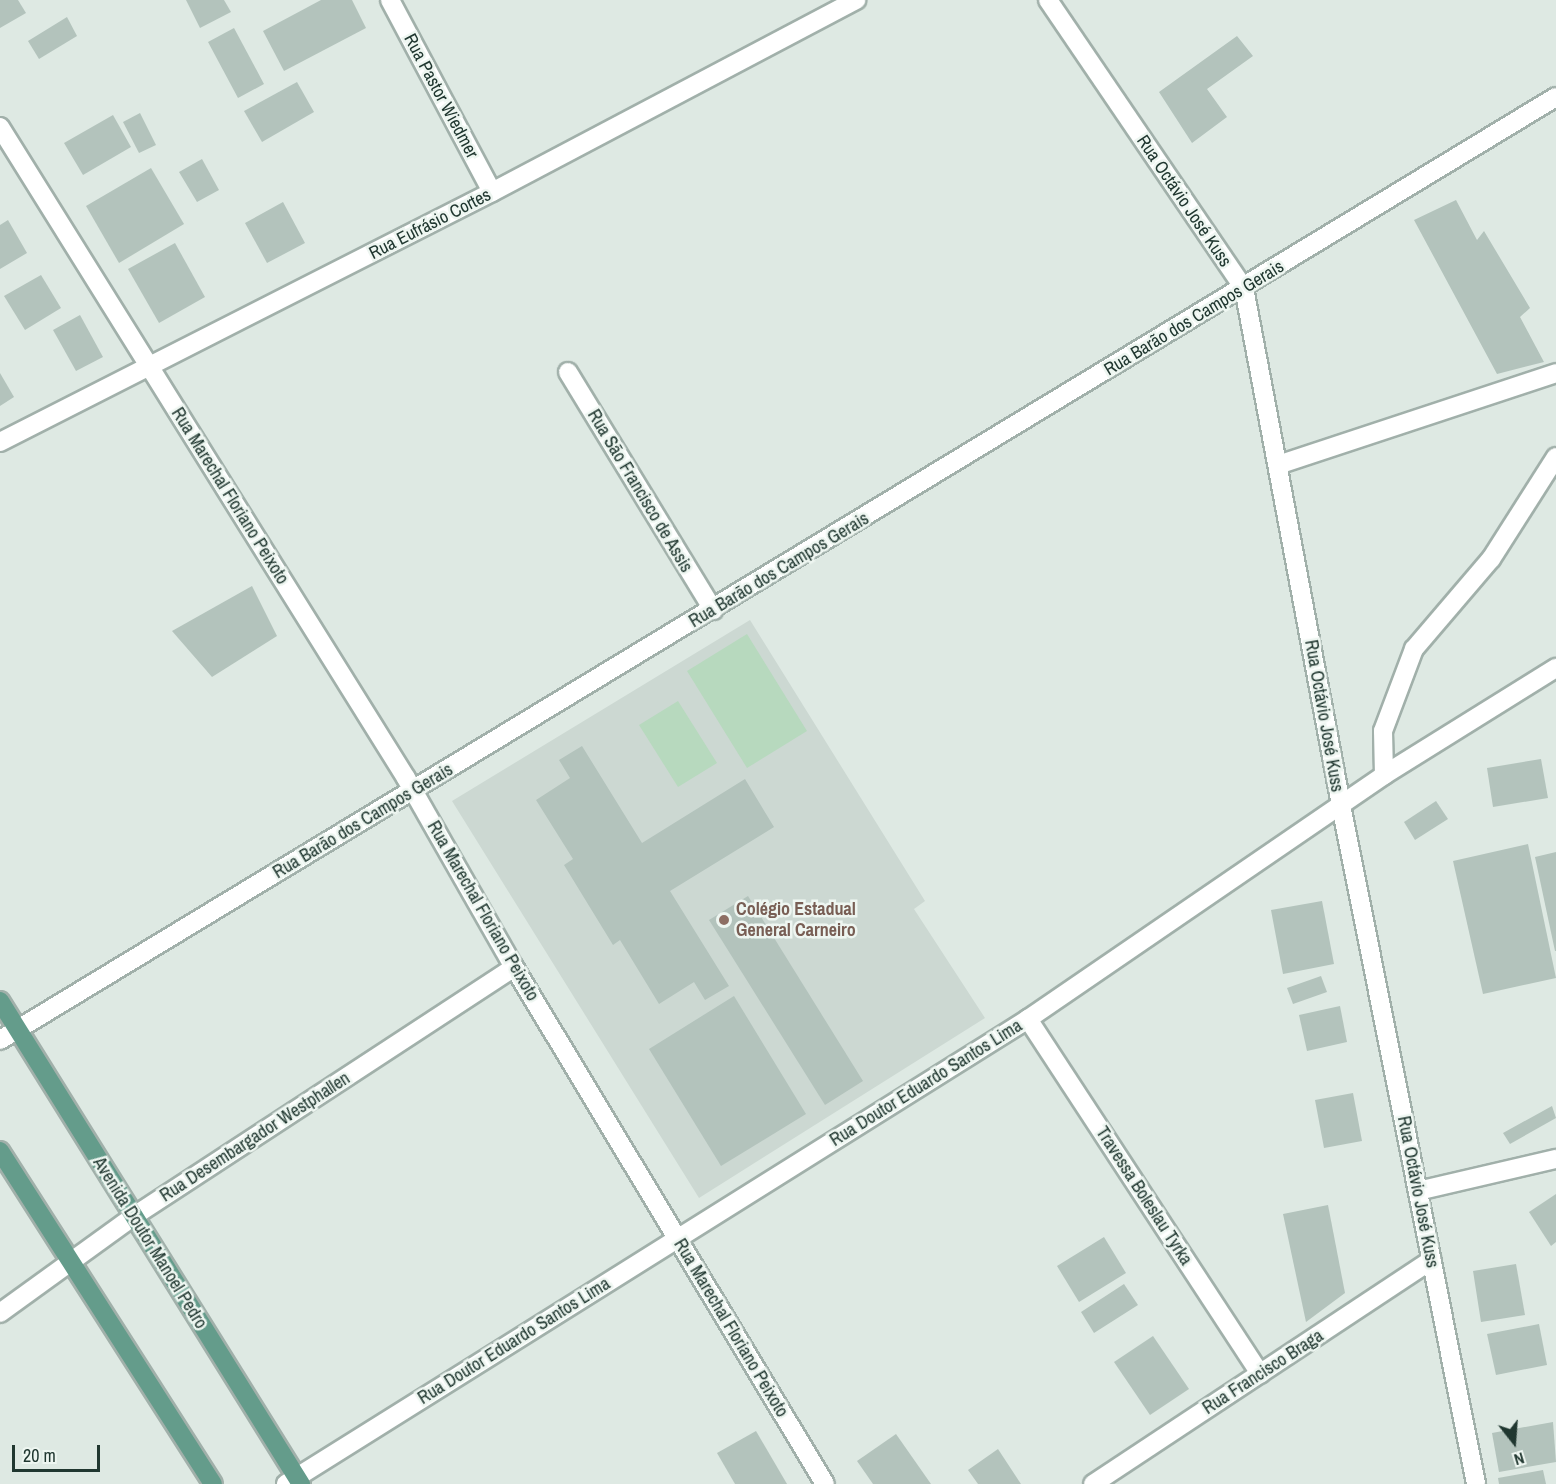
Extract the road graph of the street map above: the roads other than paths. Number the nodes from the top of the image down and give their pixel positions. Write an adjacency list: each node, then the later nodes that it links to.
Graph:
1 (390, 0): 6 (street, Rua Pastor Wiedmer)
2 (856, 0): 6 (street, Rua Eufrásio Cortes)
3 (1048, 0): 7 (street, Rua Octávio José Kuss)
4 (1556, 97): 7 (street, Rua Barão dos Campos Gerais)
5 (0, 128): 8 (street, Rua Marechal Floriano Peixoto)
6 (492, 192): 8 (street, Rua Eufrásio Cortes)
7 (1244, 288): 13 (street, Rua Octávio José Kuss); 14 (street, Rua Barão dos Campos Gerais)
8 (149, 366): 11 (street, Rua Eufrásio Cortes); 17 (street, Rua Marechal Floriano Peixoto)
9 (568, 372): 14 (street, Rua São Francisco de Assis)
10 (1556, 373): 13 (street)
11 (0, 442)
12 (1556, 457): 16 (street)
13 (1278, 465): 18 (street, Rua Octávio José Kuss)
14 (712, 610): 17 (street, Rua Barão dos Campos Gerais)
15 (1556, 668): 16 (street, Rua Doutor Eduardo Santos Lima)
16 (1384, 775): 18 (street, Rua Doutor Eduardo Santos Lima)
17 (413, 790): 19 (street, Rua Marechal Floriano Peixoto); 22 (street, Rua Barão dos Campos Gerais)
18 (1341, 805): 21 (street, Rua Doutor Eduardo Santos Lima); 26 (street, Rua Octávio José Kuss)
19 (514, 967): 27 (street, Rua Desembargador Westphallen); 28 (street, Rua Marechal Floriano Peixoto)
20 (0, 1001): 22 (main road, Avenida Doutor Manoel Pedro)
21 (1028, 1019): 28 (street, Rua Doutor Eduardo Santos Lima); 32 (street, Travessa Boleslau Tyrka)
22 (18, 1030): 23 (street, Rua Barão dos Campos Gerais); 27 (main road, Avenida Doutor Manoel Pedro)
23 (0, 1040)
24 (0, 1151): 29 (main road)
25 (1556, 1159): 26 (street)
26 (1418, 1191): 30 (street, Rua Octávio José Kuss)
27 (134, 1216): 29 (street, Rua Desembargador Westphallen); 33 (main road, Avenida Doutor Manoel Pedro)
28 (677, 1239): 33 (street, Rua Doutor Eduardo Santos Lima); 35 (street, Rua Marechal Floriano Peixoto)
29 (72, 1259): 31 (street, Rua Desembargador Westphallen); 34 (main road)
30 (1432, 1260): 32 (street, Rua Francisco Braga); 37 (street, Rua Octávio José Kuss)
31 (0, 1313)
32 (1260, 1374): 36 (street, Rua Francisco Braga)
33 (294, 1482)
34 (213, 1484)
35 (825, 1484)
36 (1093, 1484)
37 (1476, 1484)

